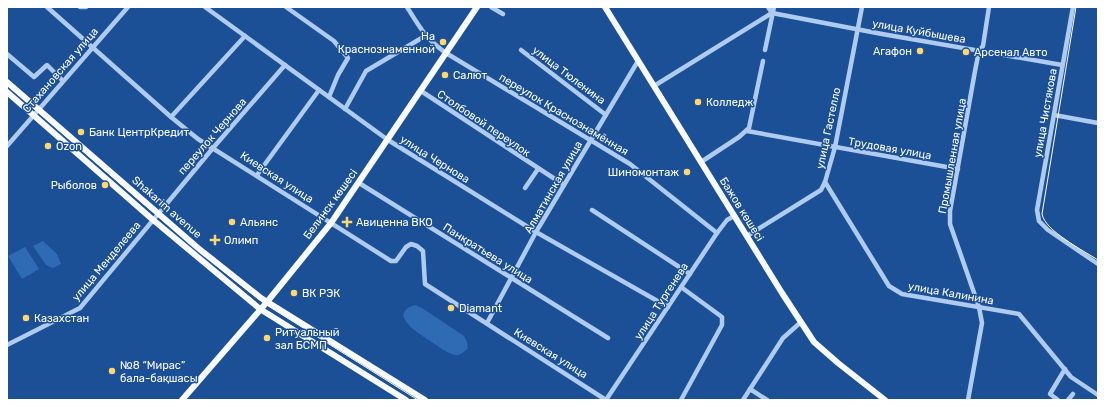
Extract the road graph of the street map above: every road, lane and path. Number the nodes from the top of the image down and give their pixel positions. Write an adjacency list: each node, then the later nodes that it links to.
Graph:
1 (47, 7): 21 (street, Киевская улица)
2 (80, 7): 3 (street)
3 (86, 7)
4 (128, 7): 21 (street, Стахановская улица)
5 (205, 7): 19 (street, улица Чернова)
6 (286, 7): 37 (street)
7 (406, 7): 20 (street, переулок Краснознамённая)
8 (477, 7): 25 (main road, Белинск көшесі)
9 (491, 7): 17 (street)
10 (605, 7): 27 (main road, Бажов көшесі)
11 (768, 7): 16 (street)
12 (774, 7): 16 (street)
13 (862, 7): 18 (street, улица Гастелло)
14 (989, 7): 24 (street, Промышленная улица)
15 (1072, 7): 30 (street, улица Чистякова)
16 (772, 13): 18 (street, улица Куйбышева); 23 (street); 33 (street)
17 (503, 14)
18 (858, 30): 24 (street, улица Куйбышева); 49 (street, улица Гастелло)
19 (244, 36): 29 (street, улица Чернова); 43 (street)
20 (425, 36): 25 (street, переулок Краснознамённая); 39 (street)
21 (93, 46): 31 (street, Стахановская улица); 43 (street, Киевская улица)
22 (521, 50): 41 (street, улица Тюленина)
23 (765, 50)
24 (979, 51): 30 (street, улица Куйбышева); 53 (street, Промышленная улица)
25 (446, 53): 35 (main road, Белинск көшесі); 47 (street, переулок Краснознамённая)
26 (7, 54): 31 (street)
27 (638, 61): 33 (main road, Бажов көшесі); 41 (street, Алматинская улица)
28 (763, 61): 45 (street)
29 (286, 65): 34 (street, улица Чернова); 50 (street, переулок Чернова)
30 (1062, 65): 42 (street, улица Чистякова)
31 (63, 81): 38 (street, Стахановская улица)
32 (7, 82): 38 (main road, Shakarim avenue)
33 (654, 86): 51 (main road, Бажов көшесі)
34 (319, 90): 37 (street, улица Чернова); 54 (street)
35 (421, 91): 46 (main road, Белинск көшесі); 52 (street, Столбовой переулок)
36 (7, 92): 40 (main road, Shakarim avenue)
37 (329, 97): 39 (street, улица Чернова)
38 (38, 109): 40 (street, Стахановская улица); 60 (main road, Shakarim avenue)
39 (345, 109): 46 (street, улица Чернова)
40 (33, 115): 48 (street, Стахановская улица); 62 (main road, Shakarim avenue)
41 (606, 115): 47 (street, Алматинская улица)
42 (1054, 115): 44 (street); 67 (street, улица Чистякова)
43 (171, 117): 50 (street, Киевская улица)
44 (1098, 123)
45 (747, 131): 49 (street, Трудовая улица); 51 (street)
46 (388, 140): 56 (main road, Белинск көшесі); 64 (street, улица Чернова)
47 (590, 140): 57 (street, Алматинская улица); 65 (street, переулок Краснознамённая)
48 (7, 146)
49 (835, 147): 53 (street, Трудовая улица); 55 (street, улица Гастелло)
50 (213, 148): 54 (street, Киевская улица); 60 (street, переулок Чернова)
51 (701, 162): 61 (main road, Бажов көшесі)
52 (538, 169): 57 (street, Столбовой переулок); 58 (street, Столбовой переулок)
53 (958, 169): 73 (street, Промышленная улица)
54 (257, 175): 63 (street, Киевская улица)
55 (825, 182): 66 (street, улица Гастелло); 73 (street, улица Калинина)
56 (359, 183): 63 (main road, Белинск көшесі); 69 (street, Панкратьева улица)
57 (564, 186): 64 (street, Алматинская улица)
58 (525, 188)
59 (592, 210): 68 (street)
60 (158, 213): 62 (street, переулок Чернова); 71 (main road, Shakarim avenue)
61 (734, 216): 65 (street, улица Тургенева); 66 (main road, Бажов көшесі)
62 (152, 219): 74 (main road, Shakarim avenue); 78 (street, улица Менделеева)
63 (331, 223): 71 (main road, Белинск көшесі); 76 (street, Киевская улица)
64 (536, 232): 69 (street, Алматинская улица); 72 (street, улица Чернова)
65 (717, 233): 68 (street, улица Тургенева)
66 (748, 236): 75 (main road, Бажов көшесі)
67 (1098, 264)
68 (690, 274): 70 (street, улица Тургенева)
69 (512, 278): 76 (street, Алматинская улица); 77 (street, Панкратьева улица)
70 (681, 287): 72 (street, улица Тургенева); 87 (street)
71 (267, 302): 74 (main road, Белинск көшесі); 85 (main road, Shakarim avenue)
72 (668, 307): 86 (street, улица Тургенева)
73 (979, 307): 79 (street, улица Калинина); 91 (street, Промышленная улица)
74 (260, 309): 83 (main road, Белинск көшесі); 84 (main road, Shakarim avenue)
75 (800, 322): 80 (street); 90 (main road, Бажов көшесі)
76 (487, 323): 86 (street, Киевская улица)
77 (608, 338)
78 (7, 345)
79 (1065, 369): 82 (street, улица Калинина); 92 (street)
80 (750, 389): 88 (street); 89 (street)
81 (1073, 394): 93 (street)
82 (1098, 395)
83 (182, 400)
84 (406, 400)
85 (425, 400)
86 (606, 400)
87 (681, 400)
88 (743, 400)
89 (767, 400)
90 (886, 400)
91 (968, 400)
92 (1058, 400)
93 (1068, 400)

